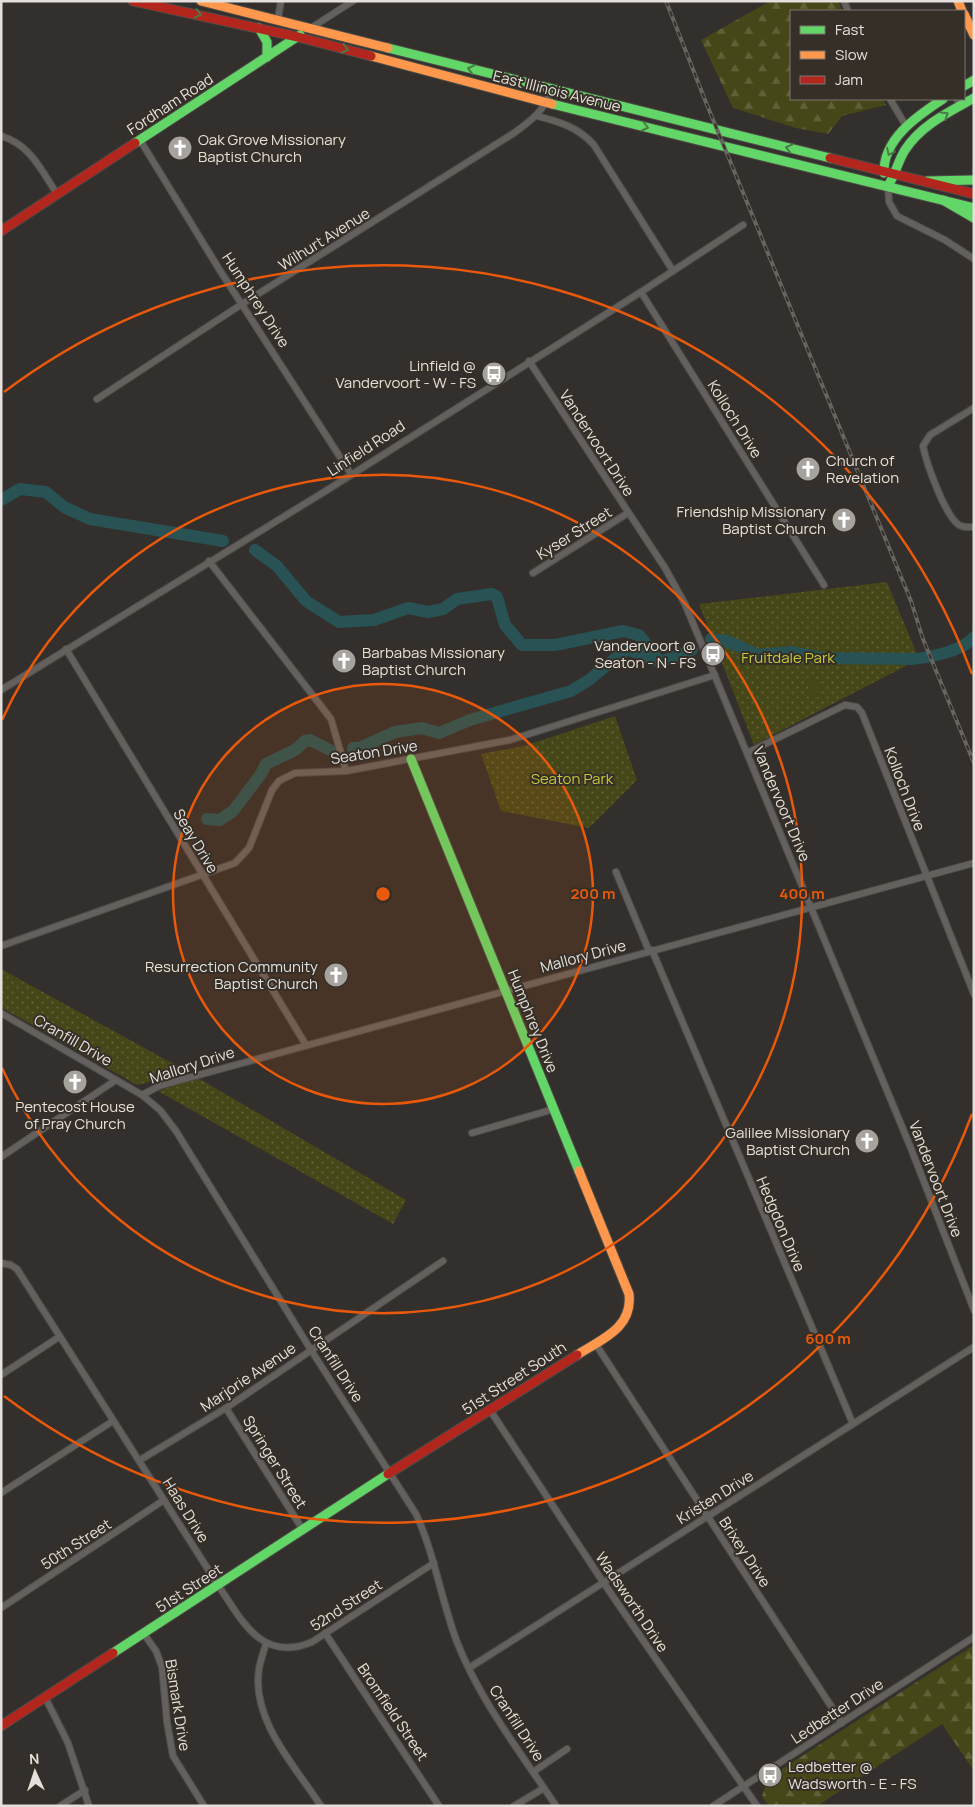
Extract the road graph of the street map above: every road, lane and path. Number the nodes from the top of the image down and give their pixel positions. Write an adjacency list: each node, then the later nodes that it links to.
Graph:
1 (133, 1): 5 (main road, East Illinois Avenue)
2 (201, 1): 7 (main road, East Illinois Avenue)
3 (281, 1): 7 (street)
4 (353, 1): 9 (street, Fordham Road)
5 (179, 5): 8 (main road, East Illinois Avenue, one-way to 8)
6 (965, 17): 10 (main road)
7 (278, 19): 9 (main road, East Illinois Avenue)
8 (259, 28): 11 (main road, East Illinois Avenue); 12 (main road)
9 (311, 28): 11 (main road, Fordham Road); 13 (main road, East Illinois Avenue, one-way to 9)
10 (974, 35)
11 (298, 37): 12 (main road, Fordham Road); 18 (main road, East Illinois Avenue, one-way to 18)
12 (267, 57): 22 (main road, Fordham Road)
13 (552, 89): 18 (street, Wilhurt Avenue); 23 (main road, East Illinois Avenue, one-way to 13)
14 (974, 98): 17 (main road)
15 (891, 100): 20 (street)
16 (942, 100): 20 (main road)
17 (959, 102): 24 (main road, one-way to 17)
18 (547, 103): 19 (street, Wilhurt Avenue); 27 (main road, East Illinois Avenue, one-way to 27)
19 (537, 116): 36 (street); 38 (street, Wilhurt Avenue)
20 (906, 126): 23 (main road, one-way to 23)
21 (1, 136): 28 (street)
22 (140, 140): 28 (main road, Fordham Road); 38 (street, Humphrey Drive)
23 (883, 170): 24 (main road, East Illinois Avenue); 27 (main road)
24 (897, 173): 26 (main road, East Illinois Avenue); 27 (main road)
25 (974, 180): 26 (main road)
26 (926, 181): 29 (main road, East Illinois Avenue)
27 (888, 186): 30 (main road, East Illinois Avenue); 35 (street)
28 (57, 194): 34 (main road, Fordham Road)
29 (974, 194)
30 (943, 200): 31 (main road, East Illinois Avenue); 32 (main road)
31 (974, 208)
32 (974, 218)
33 (743, 225): 36 (street, Linfield Road)
34 (1, 231)
35 (974, 259)
36 (673, 271): 37 (street, Linfield Road)
37 (641, 292): 39 (street, Linfield Road); 47 (street, Kolloch Drive)
38 (242, 304): 40 (street, Wilhurt Avenue); 42 (street, Humphrey Drive)
39 (529, 361): 42 (street, Linfield Road); 43 (street, Vandervoort Drive)
40 (98, 399)
41 (974, 408): 44 (street)
42 (351, 474): 45 (street, Linfield Road)
43 (628, 513): 46 (street, Kyser Street); 49 (street, Vandervoort Drive)
44 (974, 527)
45 (210, 561): 48 (street, Linfield Road); 53 (street)
46 (533, 573)
47 (824, 585)
48 (66, 648): 50 (street, Linfield Road); 56 (street, Seay Drive)
49 (715, 675): 51 (street, Vandervoort Drive); 52 (street, Seaton Drive)
50 (1, 690)
51 (747, 753): 57 (street, Kolloch Drive); 58 (street, Vandervoort Drive)
52 (411, 759): 53 (street, Seaton Drive); 61 (main road, Humphrey Drive)
53 (346, 771): 56 (street, Seaton Drive)
54 (974, 863): 57 (street, Mallory Drive)
55 (616, 872): 60 (street, Hedgdon Drive)
56 (202, 874): 59 (street, Seaton Drive); 64 (street, Seay Drive)
57 (925, 874): 58 (street, Mallory Drive); 62 (street, Kolloch Drive)
58 (811, 906): 60 (street, Mallory Drive); 73 (street, Vandervoort Drive)
59 (1, 946)
60 (651, 951): 61 (street, Mallory Drive); 82 (street, Hedgdon Drive)
61 (505, 989): 64 (street, Mallory Drive); 67 (main road, Humphrey Drive)
62 (974, 994)
63 (1, 1014): 65 (street, Cranfill Drive)
64 (306, 1045): 66 (street, Mallory Drive)
65 (116, 1080): 66 (street, Cranfill Drive); 69 (street)
66 (142, 1095): 77 (street, Cranfill Drive)
67 (554, 1109): 68 (street); 72 (main road, Humphrey Drive)
68 (472, 1133)
69 (1, 1157)
70 (443, 1261): 77 (street, Marjorie Avenue)
71 (3, 1263): 74 (street, Haas Drive)
72 (629, 1294): 75 (main road, 51st Street South)
73 (974, 1310)
74 (59, 1337): 78 (street); 81 (street, Haas Drive)
75 (595, 1343): 80 (main road, 51st Street South); 87 (street, Brixey Drive)
76 (974, 1347): 82 (street, Kristen Drive)
77 (311, 1350): 79 (street, Marjorie Avenue); 84 (street, Cranfill Drive)
78 (1, 1375)
79 (226, 1408): 83 (street, Marjorie Avenue); 88 (street, Springer Street)
80 (490, 1410): 84 (main road, 51st Street South); 90 (street, Wadsworth Drive)
81 (113, 1421): 83 (street, Haas Drive); 85 (street)
82 (853, 1424): 87 (street, Kristen Drive)
83 (140, 1460): 86 (street, Haas Drive)
84 (391, 1472): 88 (main road, 51st Street); 89 (street, Cranfill Drive)
85 (1, 1493)
86 (164, 1500): 91 (street, Haas Drive); 92 (street, 50th Street)
87 (707, 1517): 90 (street, Kristen Drive); 99 (street, Brixey Drive)
88 (303, 1530): 91 (main road, 51st Street)
89 (434, 1563): 93 (street, 52nd Street); 97 (street, Cranfill Drive)
90 (603, 1582): 97 (street, Kristen Drive); 103 (street, Wadsworth Drive)
91 (218, 1585): 94 (main road, 51st Street); 96 (street, Haas Drive)
92 (1, 1608)
93 (325, 1633): 96 (street, 52nd Street); 110 (street, Bromfield Street)
94 (144, 1634): 98 (main road, 51st Street); 108 (street, Bismark Drive)
95 (974, 1637): 99 (street, Ledbetter Drive)
96 (266, 1643): 109 (street)
97 (469, 1668): 102 (street, Cranfill Drive)
98 (45, 1697): 100 (main road, 51st Street); 105 (street)
99 (842, 1723): 103 (street, Ledbetter Drive)
100 (1, 1726)
101 (567, 1749): 102 (street)
102 (533, 1772): 104 (street, Cranfill Drive)
103 (743, 1786): 113 (street, Ledbetter Drive); 114 (street, Wadsworth Drive)
104 (544, 1788): 111 (street); 112 (street, Cranfill Drive)
105 (85, 1790): 106 (street); 107 (street)
106 (60, 1806)
107 (89, 1806)
108 (204, 1806)
109 (322, 1806)
110 (438, 1806)
111 (514, 1806)
112 (556, 1806)
113 (712, 1806)
114 (757, 1806)

